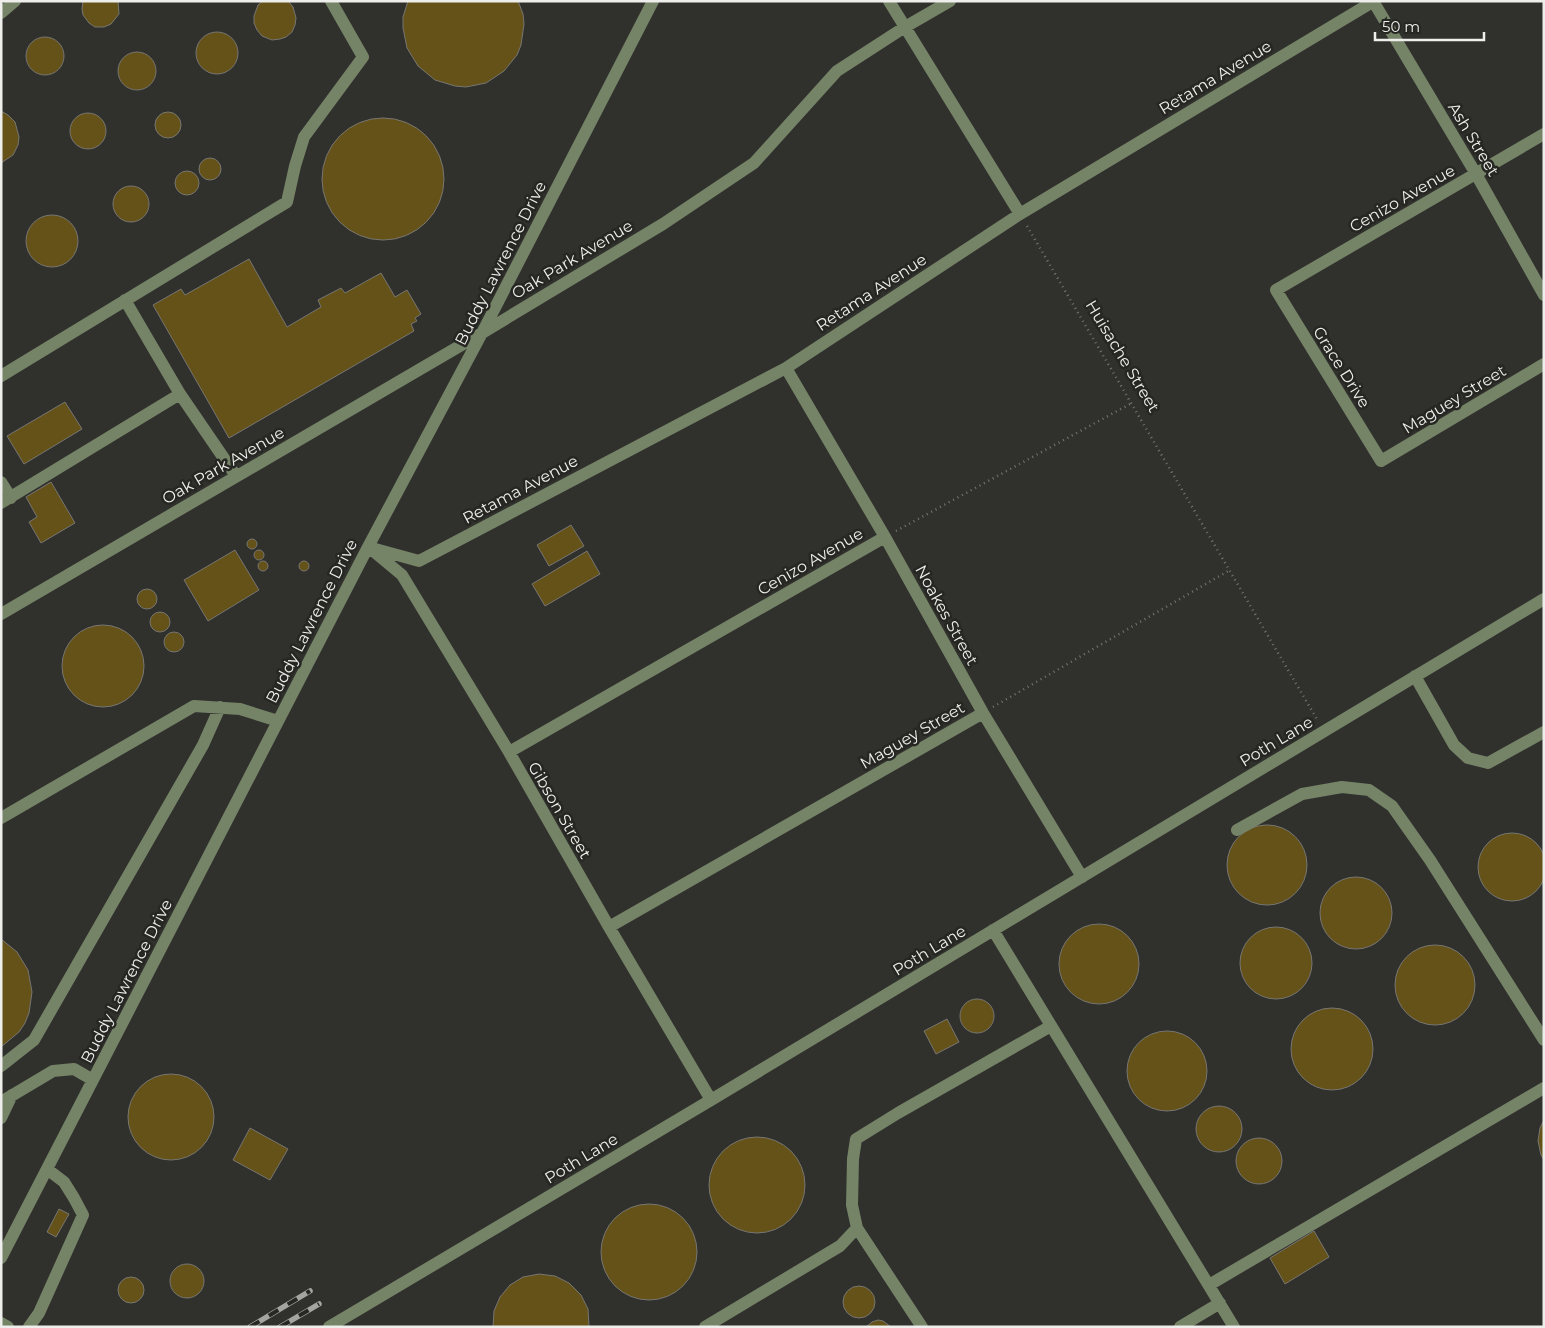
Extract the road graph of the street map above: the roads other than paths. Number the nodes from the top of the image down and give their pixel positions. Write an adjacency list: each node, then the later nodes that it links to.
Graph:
1 (15, 1): 7 (street)
2 (331, 1): 14 (street)
3 (653, 1): 15 (street, Buddy Lawrence Drive)
4 (890, 1): 8 (street)
5 (950, 1): 8 (street, Oak Park Avenue)
6 (1373, 1): 10 (street, Ash Street); 11 (street, Retama Avenue)
7 (1, 13)
8 (905, 27): 11 (street); 15 (street, Oak Park Avenue)
9 (1544, 134): 10 (street, Cenizo Avenue)
10 (1476, 174): 12 (street, Cenizo Avenue); 13 (street, Ash Street)
11 (1020, 214): 17 (street, Retama Avenue)
12 (1276, 290): 20 (street, Grace Drive)
13 (1544, 295)
14 (126, 300): 18 (street); 19 (street)
15 (482, 333): 21 (street, Oak Park Avenue); 25 (street, Buddy Lawrence Drive)
16 (1544, 364): 20 (street, Maguey Street)
17 (786, 368): 24 (street, Noakes Street); 25 (street, Retama Avenue)
18 (1, 376)
19 (180, 394): 21 (street); 23 (street)
20 (1381, 462)
21 (236, 476): 27 (street, Oak Park Avenue)
22 (1, 482): 23 (street)
23 (6, 500)
24 (885, 537): 30 (street, Noakes Street); 33 (street, Cenizo Avenue)
25 (368, 547): 31 (street, Buddy Lawrence Drive); 33 (street, Gibson Street)
26 (1544, 599): 28 (street, Poth Lane)
27 (1, 614)
28 (1415, 676): 32 (street); 36 (street, Poth Lane)
29 (220, 707): 31 (street); 34 (street); 41 (street)
30 (983, 713): 36 (street, Noakes Street); 37 (street, Maguey Street)
31 (278, 720): 42 (street, Buddy Lawrence Drive)
32 (1544, 732)
33 (508, 752): 37 (street, Gibson Street)
34 (1, 818)
35 (1237, 830): 40 (street)
36 (1082, 877): 38 (street, Poth Lane)
37 (609, 927): 45 (street, Gibson Street)
38 (993, 930): 39 (street); 45 (street, Poth Lane)
39 (1051, 1026): 48 (street); 50 (street)
40 (1544, 1040)
41 (1, 1066)
42 (93, 1080): 44 (street); 47 (street, Buddy Lawrence Drive)
43 (1544, 1088): 50 (street)
44 (7, 1098): 46 (street)
45 (711, 1100): 55 (street, Poth Lane)
46 (1, 1118)
47 (47, 1168): 49 (street, Buddy Lawrence Drive); 54 (street)
48 (857, 1228): 56 (street); 57 (street)
49 (1, 1258)
50 (1209, 1285): 51 (street)
51 (1220, 1303): 58 (street); 59 (street)
52 (1, 1323): 53 (street)
53 (8, 1327)
54 (29, 1327)
55 (329, 1327)
56 (705, 1327)
57 (922, 1327)
58 (1180, 1327)
59 (1234, 1327)

